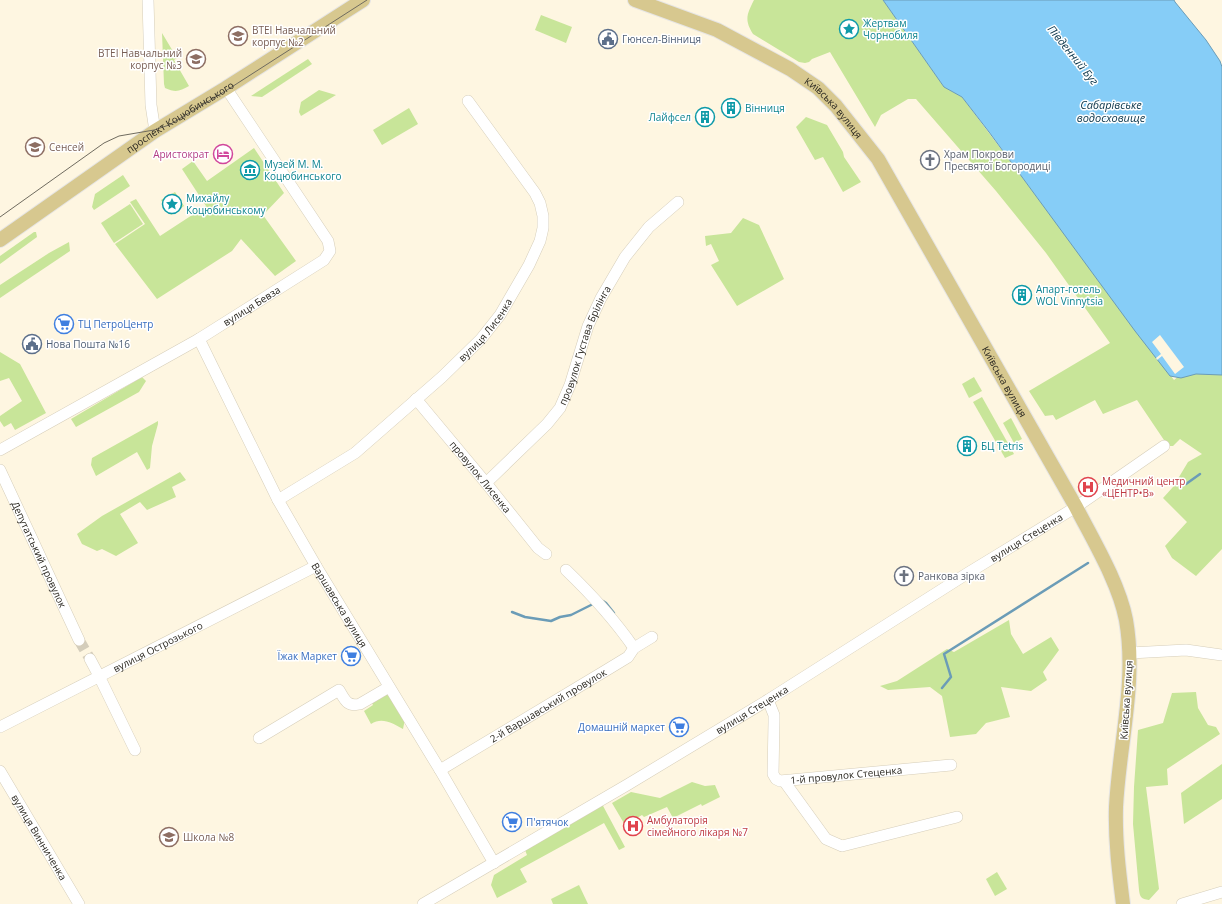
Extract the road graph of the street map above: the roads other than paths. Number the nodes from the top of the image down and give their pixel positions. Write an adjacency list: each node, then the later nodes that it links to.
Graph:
1 (148, 0): 6 (street)
2 (363, 0): 4 (main road, проспект Коцюбинського)
3 (635, 0): 16 (main road, Київська вулиця)
4 (226, 88): 6 (main road, проспект Коцюбинського); 9 (street, вулиця Бевза)
5 (468, 101): 10 (street, вулиця Лисенка)
6 (155, 131): 8 (main road, проспект Коцюбинського)
7 (678, 202): 14 (street, провулок Густава Брілінга)
8 (0, 240)
9 (199, 339): 12 (street, вулиця Бевза); 15 (street, Варшавська вулиця)
10 (416, 399): 14 (street, провулок Лисенка); 15 (street, вулиця Лисенка)
11 (1164, 446): 16 (street, вулиця Стеценка)
12 (0, 450)
13 (0, 470): 21 (street, Депутатський провулок)
14 (486, 483): 17 (street, провулок Лисенка)
15 (278, 500): 18 (street, Варшавська вулиця)
16 (1076, 507): 23 (main road, Київська вулиця); 28 (street, вулиця Стеценка)
17 (546, 554)
18 (316, 566): 26 (street, вулиця Острозького); 27 (street, Варшавська вулиця)
19 (566, 570): 22 (street)
20 (652, 637): 22 (street, 2-й Варшавський провулок)
21 (79, 640)
22 (634, 648): 33 (street, 2-й Варшавський провулок)
23 (1130, 653): 24 (street); 41 (main road, Київська вулиця)
24 (1222, 655)
25 (90, 659): 26 (street)
26 (99, 676): 29 (street, вулиця Острозького); 31 (street)
27 (390, 687): 30 (street); 33 (street, Варшавська вулиця)
28 (768, 700): 35 (street, 1-й провулок Стеценка); 37 (street, вулиця Стеценка)
29 (0, 727)
30 (258, 738)
31 (135, 750)
32 (951, 765): 35 (street, 1-й провулок Стеценка)
33 (440, 770): 37 (street, Варшавська вулиця)
34 (0, 771): 39 (street, вулиця Винниченка)
35 (784, 781): 36 (street)
36 (957, 817)
37 (494, 863): 40 (street, вулиця Стеценка)
38 (1222, 892): 42 (street)
39 (75, 903)
40 (423, 904)
41 (1123, 904)
42 (1182, 904)

